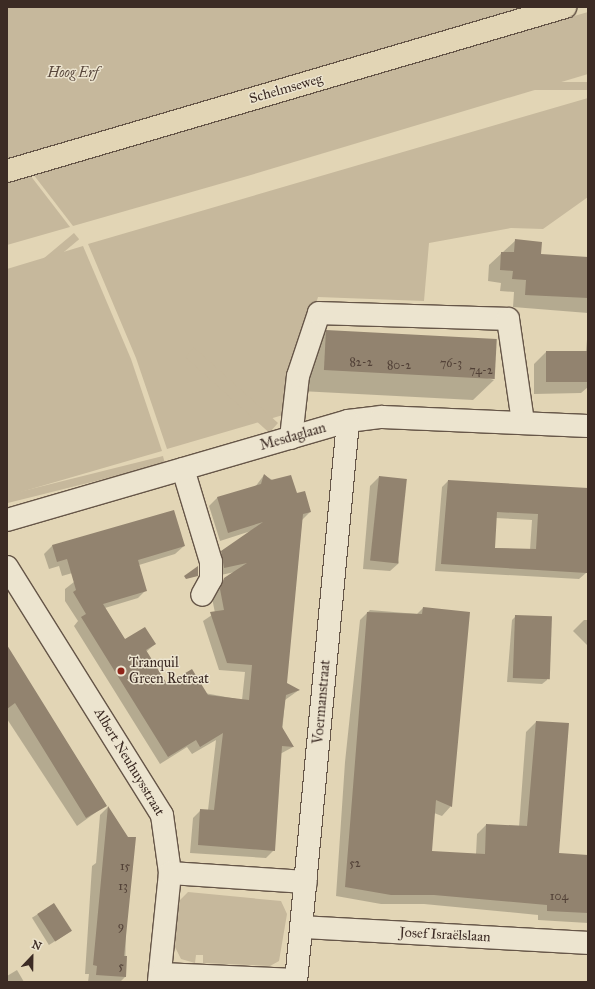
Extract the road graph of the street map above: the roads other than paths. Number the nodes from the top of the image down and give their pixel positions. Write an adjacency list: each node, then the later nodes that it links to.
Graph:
1 (565, 7): 2 (main road, Schelmseweg)
2 (7, 171)
3 (348, 421): 4 (street, Mesdaglaan); 6 (street, Mesdaglaan); 12 (street, Voermanstraat)
4 (523, 422): 5 (street, Mesdaglaan); 6 (street)
5 (588, 426)
6 (290, 438): 7 (street, Mesdaglaan)
7 (183, 469): 8 (street, Mesdaglaan); 10 (street)
8 (7, 520)
9 (7, 567): 11 (street, Albert Neuhuysstraat)
10 (202, 595)
11 (170, 873): 12 (street); 15 (street, Albert Neuhuysstraat)
12 (306, 882): 13 (street, Voermanstraat)
13 (302, 927): 14 (street, Josef Israëlslaan); 16 (street, Voermanstraat)
14 (588, 943)
15 (160, 978): 16 (street)
16 (296, 981)

